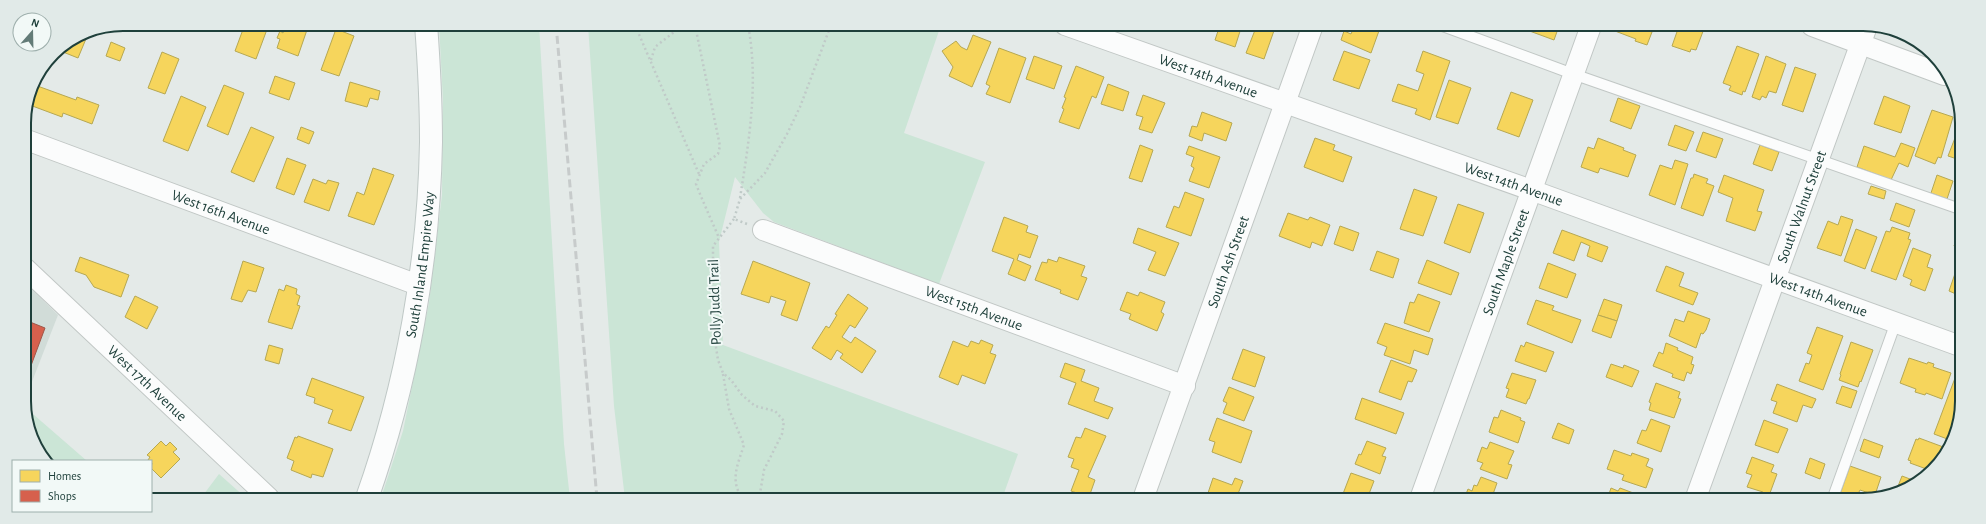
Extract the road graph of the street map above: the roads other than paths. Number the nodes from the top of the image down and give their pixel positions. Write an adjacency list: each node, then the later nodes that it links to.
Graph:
1 (426, 31): 18 (street, South Inland Empire Way)
2 (1082, 31): 10 (street, West 14th Avenue)
3 (1311, 31): 10 (street, South Ash Street)
4 (1454, 31): 9 (lane)
5 (1589, 31): 9 (street, South Maple Street)
6 (1840, 31): 7 (street)
7 (1863, 35): 8 (street); 12 (street, South Walnut Street)
8 (1939, 72)
9 (1574, 74): 12 (lane); 13 (street, South Maple Street)
10 (1286, 103): 13 (street, West 14th Avenue); 21 (street, South Ash Street)
11 (31, 142): 18 (street, West 16th Avenue)
12 (1818, 160): 14 (lane); 17 (street, South Walnut Street)
13 (1532, 190): 17 (street, West 14th Avenue); 25 (street, South Maple Street)
14 (1955, 207)
15 (763, 230): 21 (street, West 15th Avenue)
16 (31, 274): 22 (street, West 17th Avenue)
17 (1776, 279): 19 (street, West 14th Avenue); 26 (street, South Walnut Street)
18 (418, 284): 23 (street, South Inland Empire Way)
19 (1896, 322): 20 (street, West 14th Avenue); 27 (lane)
20 (1955, 344)
21 (1185, 386): 24 (street, South Ash Street)
22 (264, 493)
23 (369, 493)
24 (1145, 493)
25 (1422, 493)
26 (1698, 493)
27 (1835, 493)

